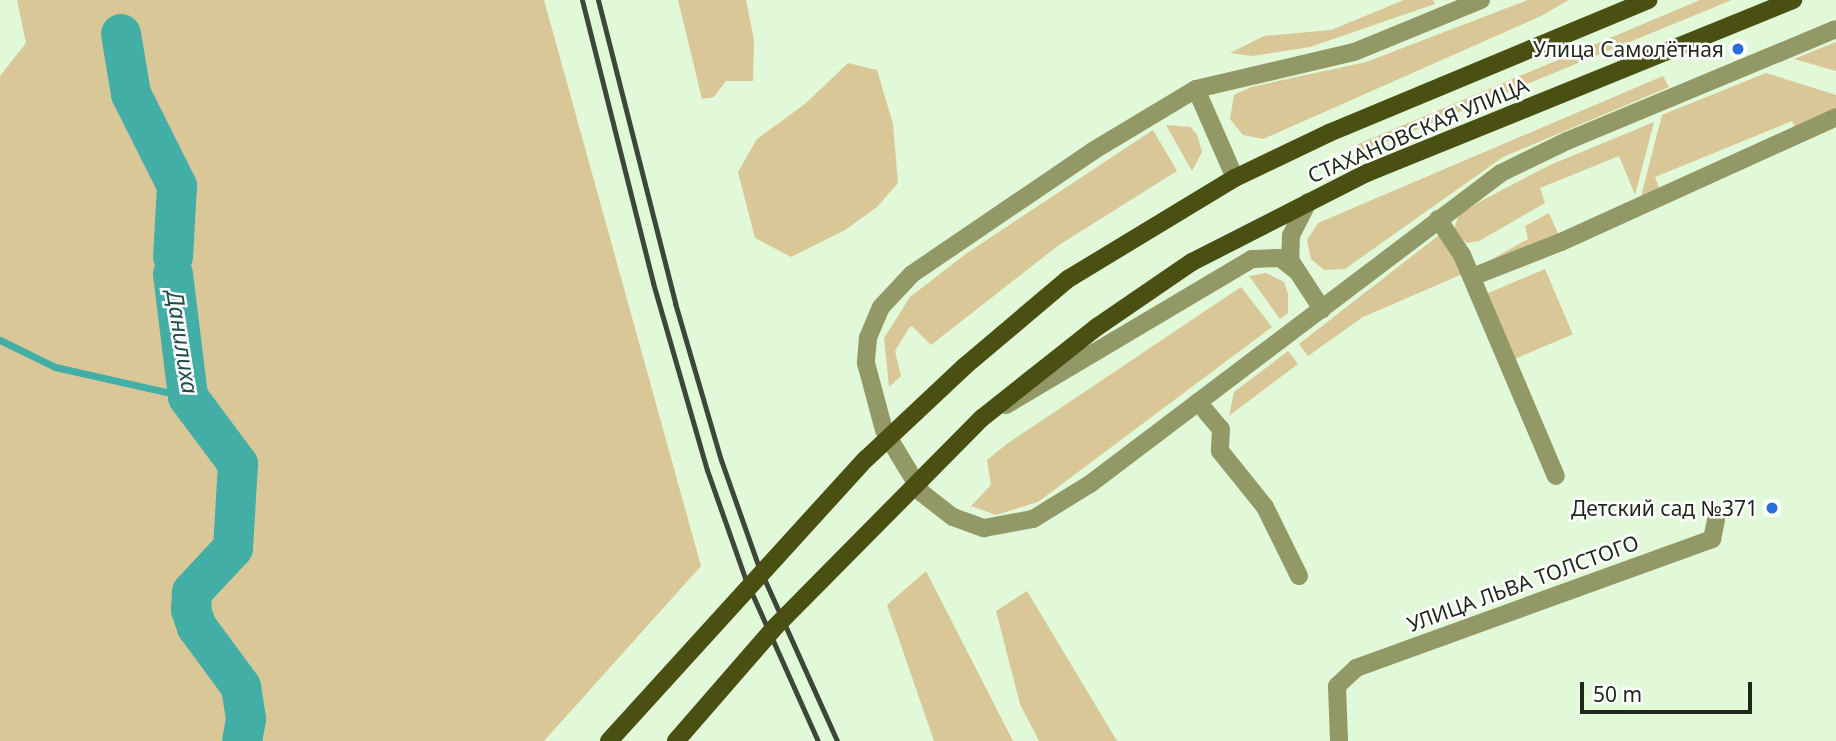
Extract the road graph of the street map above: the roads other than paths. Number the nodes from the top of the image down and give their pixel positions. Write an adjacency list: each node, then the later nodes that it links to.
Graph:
1 (1481, 0): 5 (street)
2 (1648, 0): 7 (main road, СТАХАНОВСКАЯ УЛИЦА)
3 (1793, 0): 8 (main road, СТАХАНОВСКАЯ УЛИЦА)
4 (1836, 29): 9 (street)
5 (1196, 89): 7 (street); 13 (street)
6 (1836, 117): 11 (street)
7 (1235, 178): 18 (main road, СТАХАНОВСКАЯ УЛИЦА, bridge)
8 (1308, 202): 10 (street); 14 (main road, СТАХАНОВСКАЯ УЛИЦА)
9 (1438, 219): 11 (street); 12 (street)
10 (1294, 269): 12 (street); 14 (street)
11 (1472, 277): 15 (street)
12 (1322, 309): 13 (street)
13 (1198, 402): 17 (street)
14 (982, 418): 19 (main road, СТАХАНОВСКАЯ УЛИЦА, bridge)
15 (1556, 476)
16 (1716, 520): 20 (street, УЛИЦА ЛЬВА ТОЛСТОГО)
17 (1299, 576)
18 (609, 741)
19 (676, 741)
20 (1339, 741)

